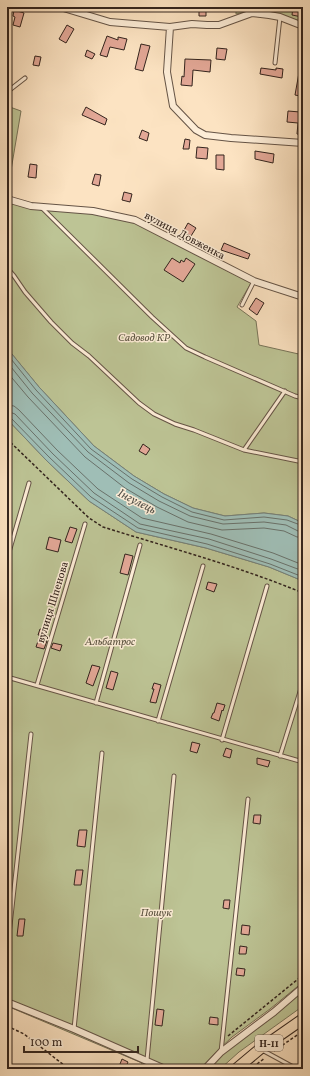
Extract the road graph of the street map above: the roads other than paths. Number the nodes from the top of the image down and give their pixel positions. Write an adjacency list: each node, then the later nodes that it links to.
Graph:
1 (60, 7): 4 (street)
2 (280, 17): 3 (street); 4 (street); 5 (lane)
3 (303, 26)
4 (170, 27): 8 (street)
5 (275, 64)
6 (25, 78): 7 (lane)
7 (7, 92)
8 (303, 143)
9 (7, 199): 10 (street, вулиця Довженка)
10 (41, 208): 12 (street, вулиця Довженка); 15 (lane)
11 (7, 268): 17 (lane)
12 (254, 281): 13 (street, вулиця Довженка); 14 (lane)
13 (303, 297)
14 (242, 305)
15 (285, 391): 16 (lane); 17 (lane)
16 (303, 398)
17 (244, 450): 18 (lane)
18 (303, 462)
19 (29, 483): 22 (lane)
20 (85, 524): 27 (lane, вулиця Шпенова)
21 (140, 545): 28 (lane)
22 (7, 559)
23 (203, 566): 29 (lane)
24 (267, 586): 31 (lane)
25 (7, 677): 27 (lane)
26 (303, 682): 33 (lane)
27 (37, 685): 28 (lane)
28 (96, 703): 29 (lane)
29 (158, 721): 31 (lane)
30 (31, 734): 37 (lane)
31 (222, 740): 33 (lane)
32 (102, 753): 41 (lane)
33 (280, 756): 34 (lane)
34 (303, 762)
35 (174, 776): 44 (lane)
36 (248, 800): 43 (lane)
37 (7, 953)
38 (303, 987): 43 (street)
39 (7, 1002): 41 (street)
40 (303, 1019): 42 (main road, Н-11)
41 (74, 1029): 44 (street)
42 (260, 1049): 47 (main road, Н-11); 48 (lane)
43 (221, 1052): 46 (street)
44 (147, 1060): 45 (street)
45 (166, 1069)
46 (205, 1069)
47 (236, 1069)
48 (297, 1069)

